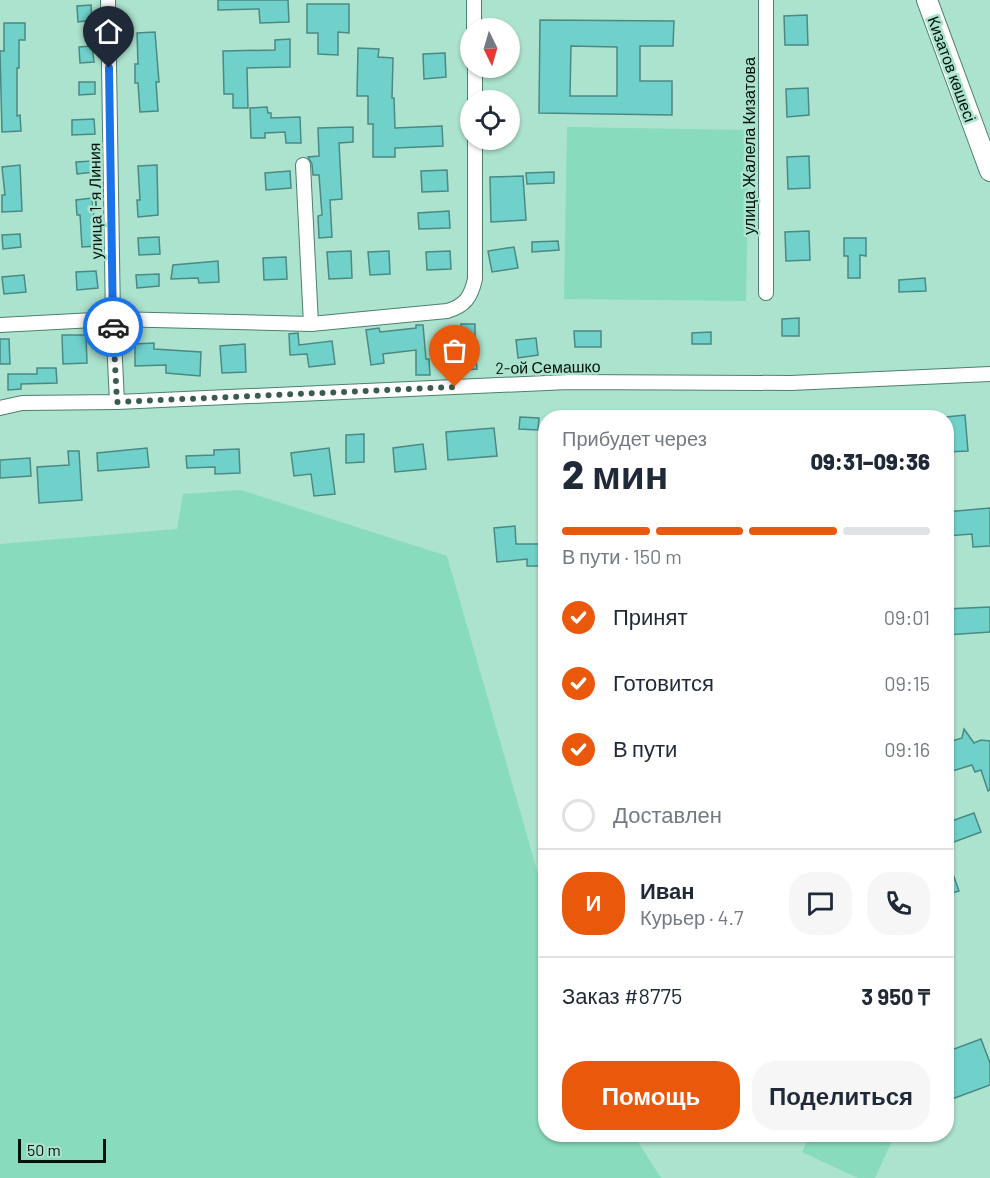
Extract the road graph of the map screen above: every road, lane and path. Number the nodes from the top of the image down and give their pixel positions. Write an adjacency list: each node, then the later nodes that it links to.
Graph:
1 (108, 0): 10 (street, улица 1-я Линия)
2 (474, 0): 5 (street)
3 (766, 0): 9 (street, улица Жалела Кизатова)
4 (927, 0): 8 (main road, Кизатов көшесі)
5 (474, 18)
6 (475, 150): 11 (street)
7 (303, 165): 11 (street)
8 (990, 171)
9 (766, 293)
10 (113, 319): 11 (street); 12 (street); 14 (street, улица 1-я Линия)
11 (312, 324)
12 (0, 325)
13 (990, 374): 14 (street, 2-ой Семашко)
14 (117, 402): 15 (street, 2-ой Семашко)
15 (0, 408)

